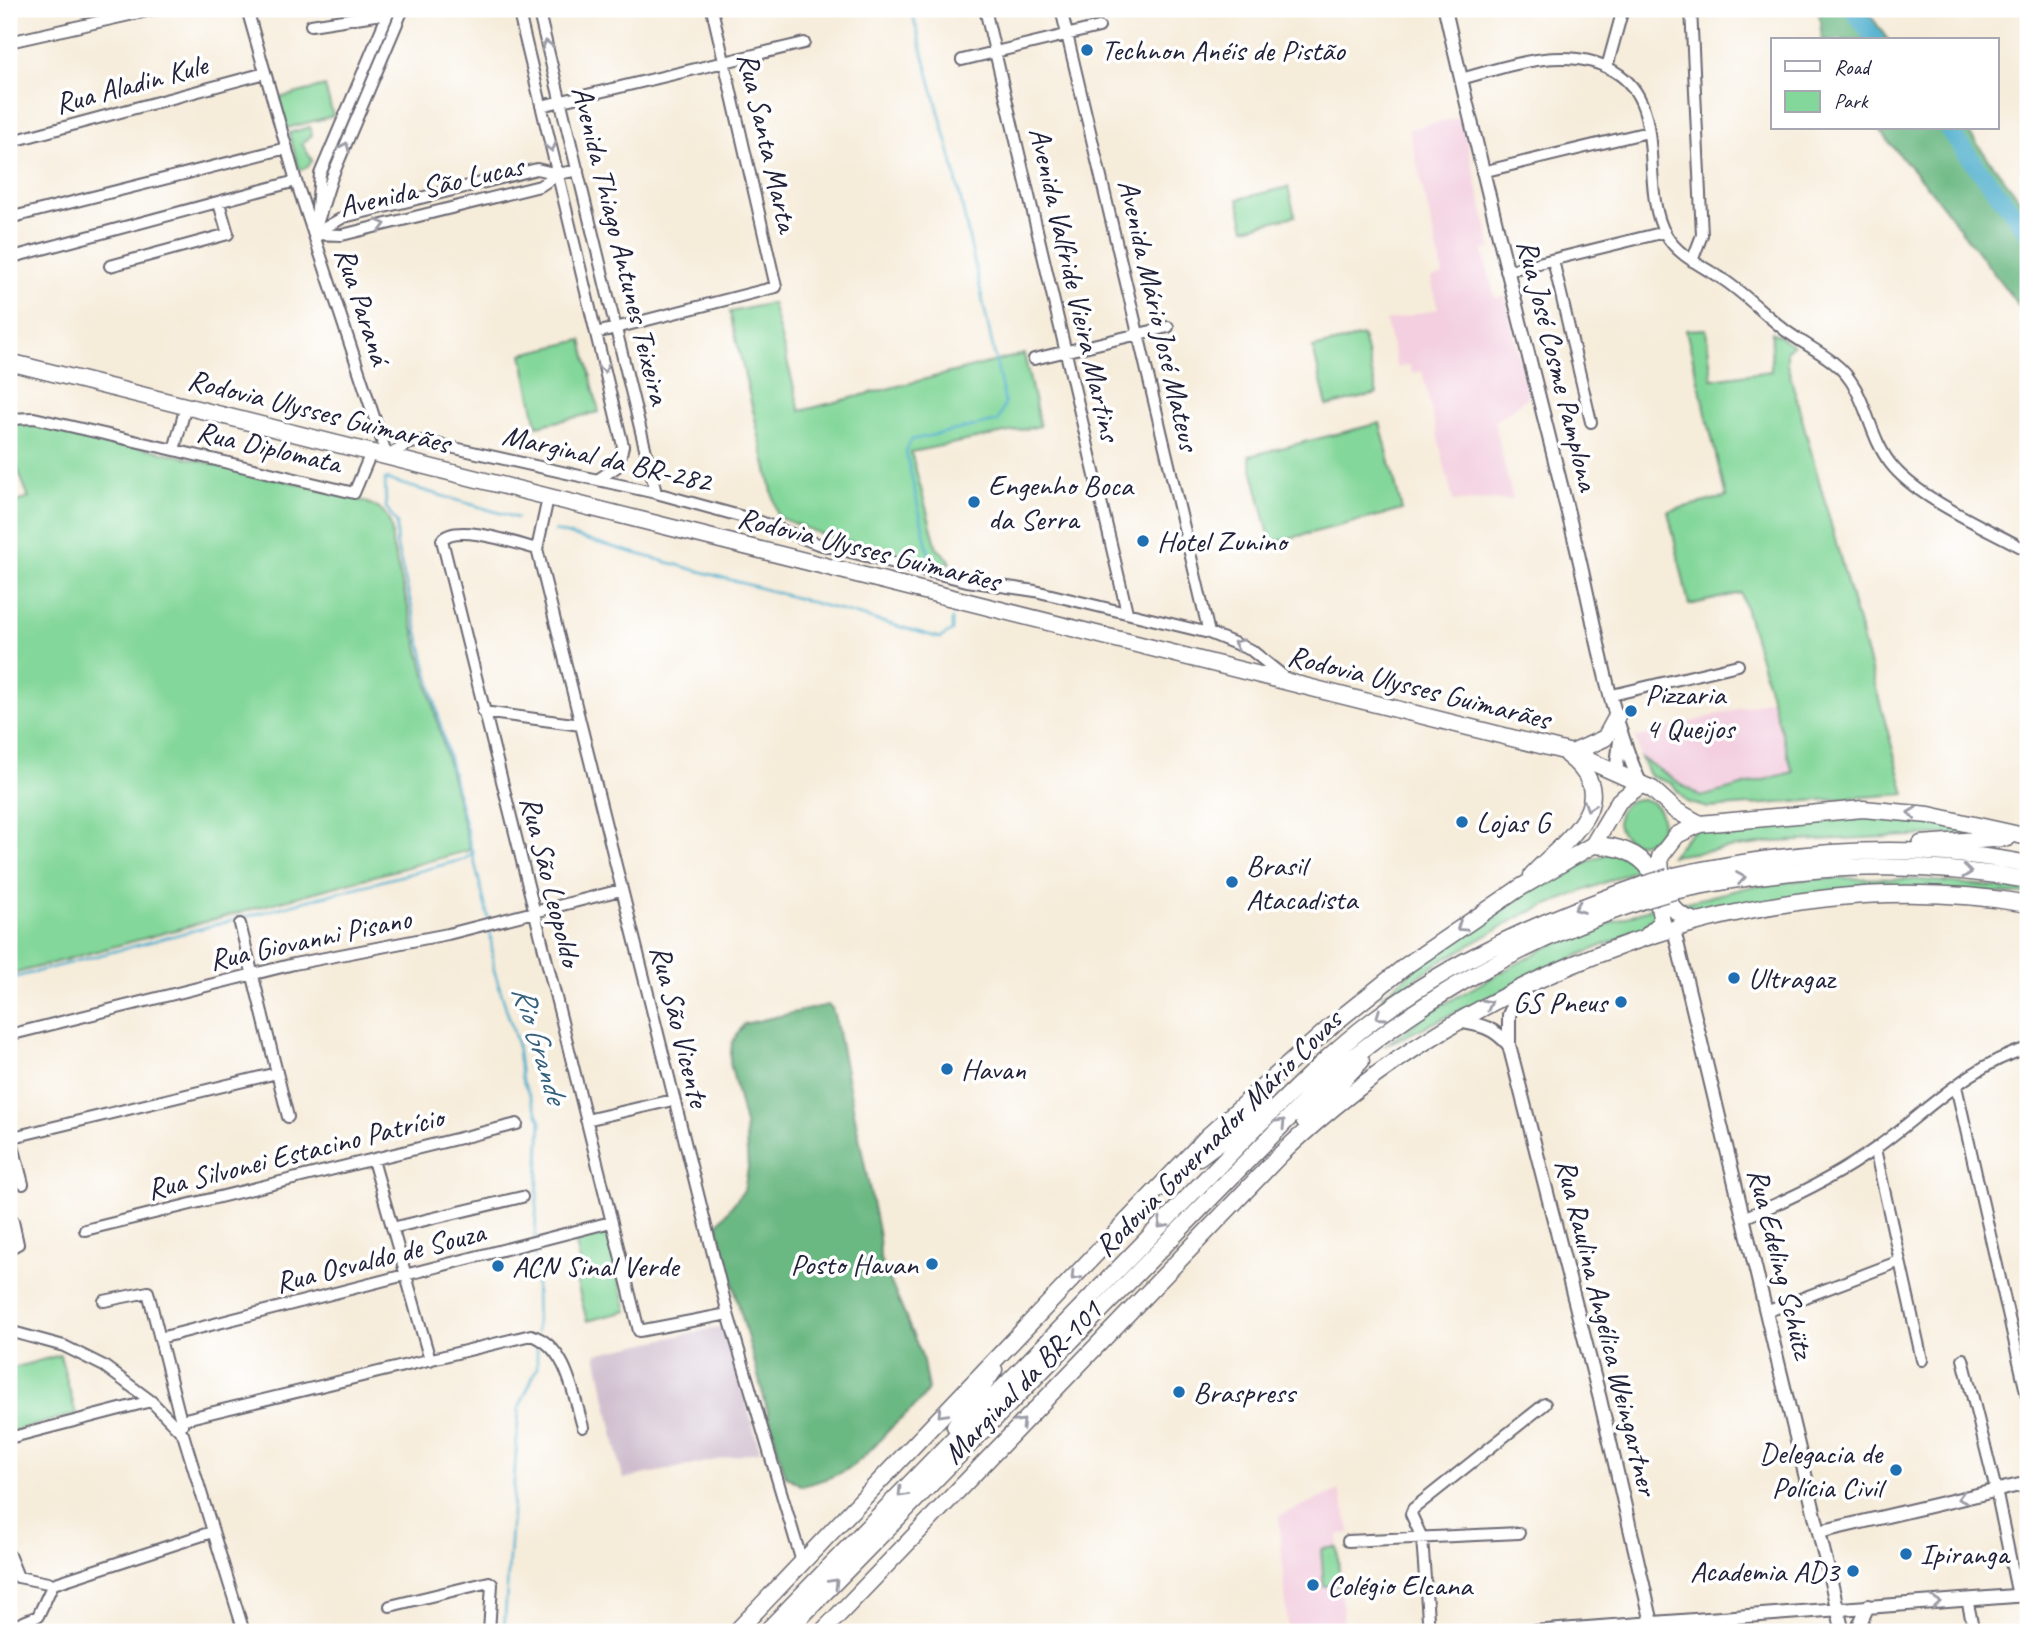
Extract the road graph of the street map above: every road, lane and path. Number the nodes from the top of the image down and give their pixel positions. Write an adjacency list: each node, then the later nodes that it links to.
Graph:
1 (156, 9): 16 (street)
2 (247, 9): 24 (street, Rua Paraná)
3 (404, 9): 22 (street)
4 (518, 9): 27 (street, Avenida Thiago Antunes Teixeira)
5 (538, 9): 26 (street, Avenida Thiago Antunes Teixeira, one-way to 5)
6 (712, 9): 21 (street, Rua Santa Marta)
7 (985, 9): 18 (street, Avenida Valfride Vieira Martins)
8 (1061, 9): 15 (street, Avenida Mário José Mateus)
9 (1445, 9): 25 (main road, Rua José Cosme Pamplona)
10 (1623, 9): 23 (street)
11 (1691, 9): 45 (street)
12 (389, 11): 13 (street); 19 (street)
13 (311, 25)
14 (1099, 27): 15 (street)
15 (1067, 35): 18 (street); 51 (street, Avenida Mário José Mateus)
16 (9, 42)
17 (804, 43): 21 (street)
18 (995, 52): 20 (street); 52 (street, Avenida Valfride Vieira Martins)
19 (369, 59): 22 (street); 42 (street)
20 (962, 60)
21 (724, 62): 26 (street); 49 (street, Rua Santa Marta)
22 (380, 64): 36 (street, one-way to 22)
23 (1607, 67): 25 (street); 28 (street)
24 (265, 73): 29 (street, Rua Aladin Kule); 30 (street, Rua Paraná)
25 (1461, 79): 32 (main road, Rua José Cosme Pamplona)
26 (561, 101): 27 (street); 31 (street, Avenida Thiago Antunes Teixeira)
27 (541, 106): 33 (street, Avenida Thiago Antunes Teixeira, one-way to 33)
28 (1648, 132): 32 (street); 41 (street)
29 (9, 142)
30 (287, 148): 34 (street, Rua Paraná); 40 (street)
31 (578, 170): 33 (street, Avenida São Lucas); 49 (street, Avenida Thiago Antunes Teixeira)
32 (1482, 172): 47 (main road, Rua José Cosme Pamplona)
33 (558, 174): 35 (street, Avenida São Lucas); 38 (street, Avenida São Lucas); 50 (street, Avenida Thiago Antunes Teixeira)
34 (296, 181): 37 (street); 42 (street, Rua Paraná)
35 (444, 192): 38 (street); 39 (street, Avenida São Lucas)
36 (328, 198): 39 (street); 42 (street)
37 (219, 203): 43 (street); 46 (street)
38 (449, 209): 42 (street, Avenida São Lucas, one-way to 38)
39 (344, 217): 42 (street, Avenida São Lucas)
40 (9, 218)
41 (1665, 232): 44 (street); 45 (street)
42 (314, 234): 59 (street, Rua Paraná)
43 (9, 258)
44 (1553, 260): 47 (street); 57 (street)
45 (1692, 261): 64 (street)
46 (110, 266)
47 (1506, 271): 69 (main road, Rua José Cosme Pamplona)
48 (1168, 327): 51 (street)
49 (616, 328): 50 (street); 61 (street, Avenida Thiago Antunes Teixeira)
50 (596, 333): 60 (street, Avenida Thiago Antunes Teixeira, one-way to 60)
51 (1139, 334): 52 (street); 66 (street, Avenida Mário José Mateus)
52 (1066, 352): 53 (street); 65 (street, Avenida Valfride Vieira Martins)
53 (1034, 359)
54 (9, 362): 55 (highway, Rodovia Ulysses Guimarães)
55 (186, 407): 58 (street); 59 (highway, Rodovia Ulysses Guimarães)
56 (9, 419): 58 (street, Rua Diplomata)
57 (1591, 422)
58 (174, 450): 59 (street, Rua Diplomata)
59 (379, 454): 60 (street, Marginal da BR-282); 62 (highway, Rodovia Ulysses Guimarães)
60 (599, 479): 61 (street, Marginal da BR-282)
61 (656, 493): 65 (street, Marginal da BR-282)
62 (548, 498): 63 (street, Rua São Vicente); 68 (highway, Rodovia Ulysses Guimarães)
63 (537, 549): 70 (street, Rua São Leopoldo); 72 (street, Rua São Vicente)
64 (2028, 551)
65 (1126, 612): 66 (street, Marginal da BR-282)
66 (1209, 633): 68 (street, Marginal da BR-282, one-way to 66)
67 (1738, 665): 69 (street)
68 (1293, 684): 74 (highway, Rodovia Ulysses Guimarães)
69 (1612, 695): 71 (main road, Rua José Cosme Pamplona)
70 (483, 712): 72 (street); 92 (street, Rua São Leopoldo)
71 (1617, 716): 73 (main road, Rua José Cosme Pamplona); 74 (highway)
72 (581, 725): 90 (street, Rua São Vicente)
73 (1621, 733): 75 (main road, Rua José Cosme Pamplona); 76 (main road, Rua José Cosme Pamplona)
74 (1567, 752): 75 (highway, Rodovia Ulysses Guimarães); 89 (highway, one-way to 89)
75 (1616, 772): 76 (highway, Rodovia Ulysses Guimarães); 78 (highway)
76 (1641, 785): 77 (highway, Rodovia Ulysses Guimarães); 78 (highway)
77 (1667, 802): 79 (highway, Rodovia Ulysses Guimarães); 87 (highway)
78 (1613, 808): 81 (highway)
79 (1700, 824): 80 (highway, one-way to 79); 93 (highway)
80 (2027, 837): 82 (highway)
81 (1593, 845): 87 (highway); 89 (highway)
82 (1796, 855): 83 (highway, Rodovia Governador Mário Covas); 86 (highway, Rodovia Governador Mário Covas)
83 (2028, 864)
84 (2002, 876): 85 (highway, Rodovia Governador Mário Covas); 86 (highway, Rodovia Governador Mário Covas, one-way to 84); 88 (highway)
85 (2028, 880)
86 (1672, 884): 87 (highway, Rodovia Governador Mário Covas, bridge)
87 (1647, 885): 96 (highway); 100 (highway, Rodovia Governador Mário Covas); 105 (highway, Rodovia Governador Mário Covas, one-way to 105)
88 (2028, 886)
89 (1518, 889): 114 (highway, Marginal da BR-101, one-way to 114)
90 (621, 890): 92 (street, Rua Giovanni Pisano); 107 (street, Rua São Vicente)
91 (2028, 904): 93 (highway, Marginal da BR-101)
92 (534, 913): 97 (street, Rua Giovanni Pisano); 109 (street, Rua São Leopoldo)
93 (1700, 921): 95 (highway, Marginal da BR-101)
94 (240, 924): 97 (street)
95 (1674, 930): 96 (highway, Marginal da BR-101); 118 (main road, Rua Edeling Schütz)
96 (1646, 937): 98 (highway, Marginal da BR-101)
97 (253, 975): 101 (street, Rua Giovanni Pisano); 104 (street)
98 (1520, 987): 99 (highway, Marginal da BR-101, one-way to 98); 102 (main road, Rua Raulina Angélica Weingartner)
99 (1455, 1021): 102 (main road); 116 (highway, Marginal da BR-101)
100 (1396, 1023): 116 (highway); 166 (highway, Rodovia Governador Mário Covas, one-way to 100)
101 (9, 1035)
102 (1509, 1045): 158 (main road, Rua Raulina Angélica Weingartner)
103 (2028, 1048): 106 (street)
104 (277, 1073): 108 (street); 111 (street)
105 (1304, 1079): 114 (highway); 142 (highway, Rodovia Governador Mário Covas, one-way to 142)
106 (1956, 1086): 112 (street); 136 (street)
107 (673, 1100): 109 (street); 128 (street, Rua São Vicente)
108 (288, 1117)
109 (586, 1120): 120 (street, Rua São Leopoldo)
110 (517, 1124): 113 (street, Rua Silvonei Estacino Patrício)
111 (9, 1135): 115 (street)
112 (1875, 1149): 118 (street); 124 (street)
113 (373, 1160): 121 (street); 122 (street, Rua Silvonei Estacino Patrício)
114 (1167, 1180): 129 (highway, Marginal da BR-101, one-way to 129)
115 (23, 1184)
116 (1248, 1188): 167 (highway, Marginal da BR-101, one-way to 116)
117 (522, 1197): 121 (street)
118 (1743, 1218): 127 (main road, Rua Edeling Schütz)
119 (13, 1222): 123 (street)
120 (611, 1222): 125 (street, Rua Osvaldo de Souza); 128 (street, Rua São Leopoldo)
121 (391, 1228): 125 (street)
122 (85, 1230)
123 (9, 1249)
124 (1900, 1261): 127 (street); 134 (street)
125 (408, 1275): 131 (street, Rua Osvaldo de Souza); 133 (street)
126 (104, 1301): 131 (street)
127 (1766, 1312): 146 (main road, Rua Edeling Schütz)
128 (728, 1314): 151 (street, Rua São Vicente)
129 (1024, 1328): 142 (highway); 151 (highway, Marginal da BR-101, one-way to 151)
130 (9, 1331): 135 (street)
131 (160, 1338): 138 (street)
132 (1963, 1359): 144 (street)
133 (430, 1360): 138 (street); 139 (street)
134 (1922, 1360)
135 (151, 1401): 140 (street); 141 (street)
136 (2028, 1401)
137 (1545, 1404): 148 (street)
138 (181, 1420): 140 (street)
139 (583, 1427)
140 (183, 1434): 145 (street)
141 (9, 1438)
142 (921, 1472): 165 (highway, Rodovia Governador Mário Covas, one-way to 165)
143 (2028, 1483): 144 (main road)
144 (1996, 1490): 146 (main road, one-way to 146); 153 (street)
145 (212, 1532): 152 (street); 162 (street)
146 (1819, 1532): 157 (main road, Rua Edeling Schütz)
147 (1519, 1533): 148 (street)
148 (1423, 1538): 149 (street); 168 (street)
149 (1348, 1541)
150 (9, 1555): 152 (street)
151 (802, 1562): 164 (highway, Marginal da BR-101)
152 (53, 1584): 159 (street)
153 (2023, 1596): 154 (main road)
154 (1967, 1600): 156 (main road, one-way to 154); 172 (street)
155 (390, 1606): 163 (street)
156 (1868, 1606): 157 (main road); 171 (main road)
157 (1837, 1609): 158 (main road); 170 (main road, Rua Edeling Schütz)
158 (1652, 1623): 160 (main road)
159 (9, 1628)
160 (1629, 1629): 161 (main road)
161 (1554, 1631): 169 (main road)
162 (244, 1632)
163 (489, 1632)
164 (736, 1632)
165 (766, 1632)
166 (786, 1632)
167 (822, 1632)
168 (1430, 1632)
169 (1533, 1632)
170 (1843, 1632)
171 (1856, 1632)
172 (1975, 1632)

